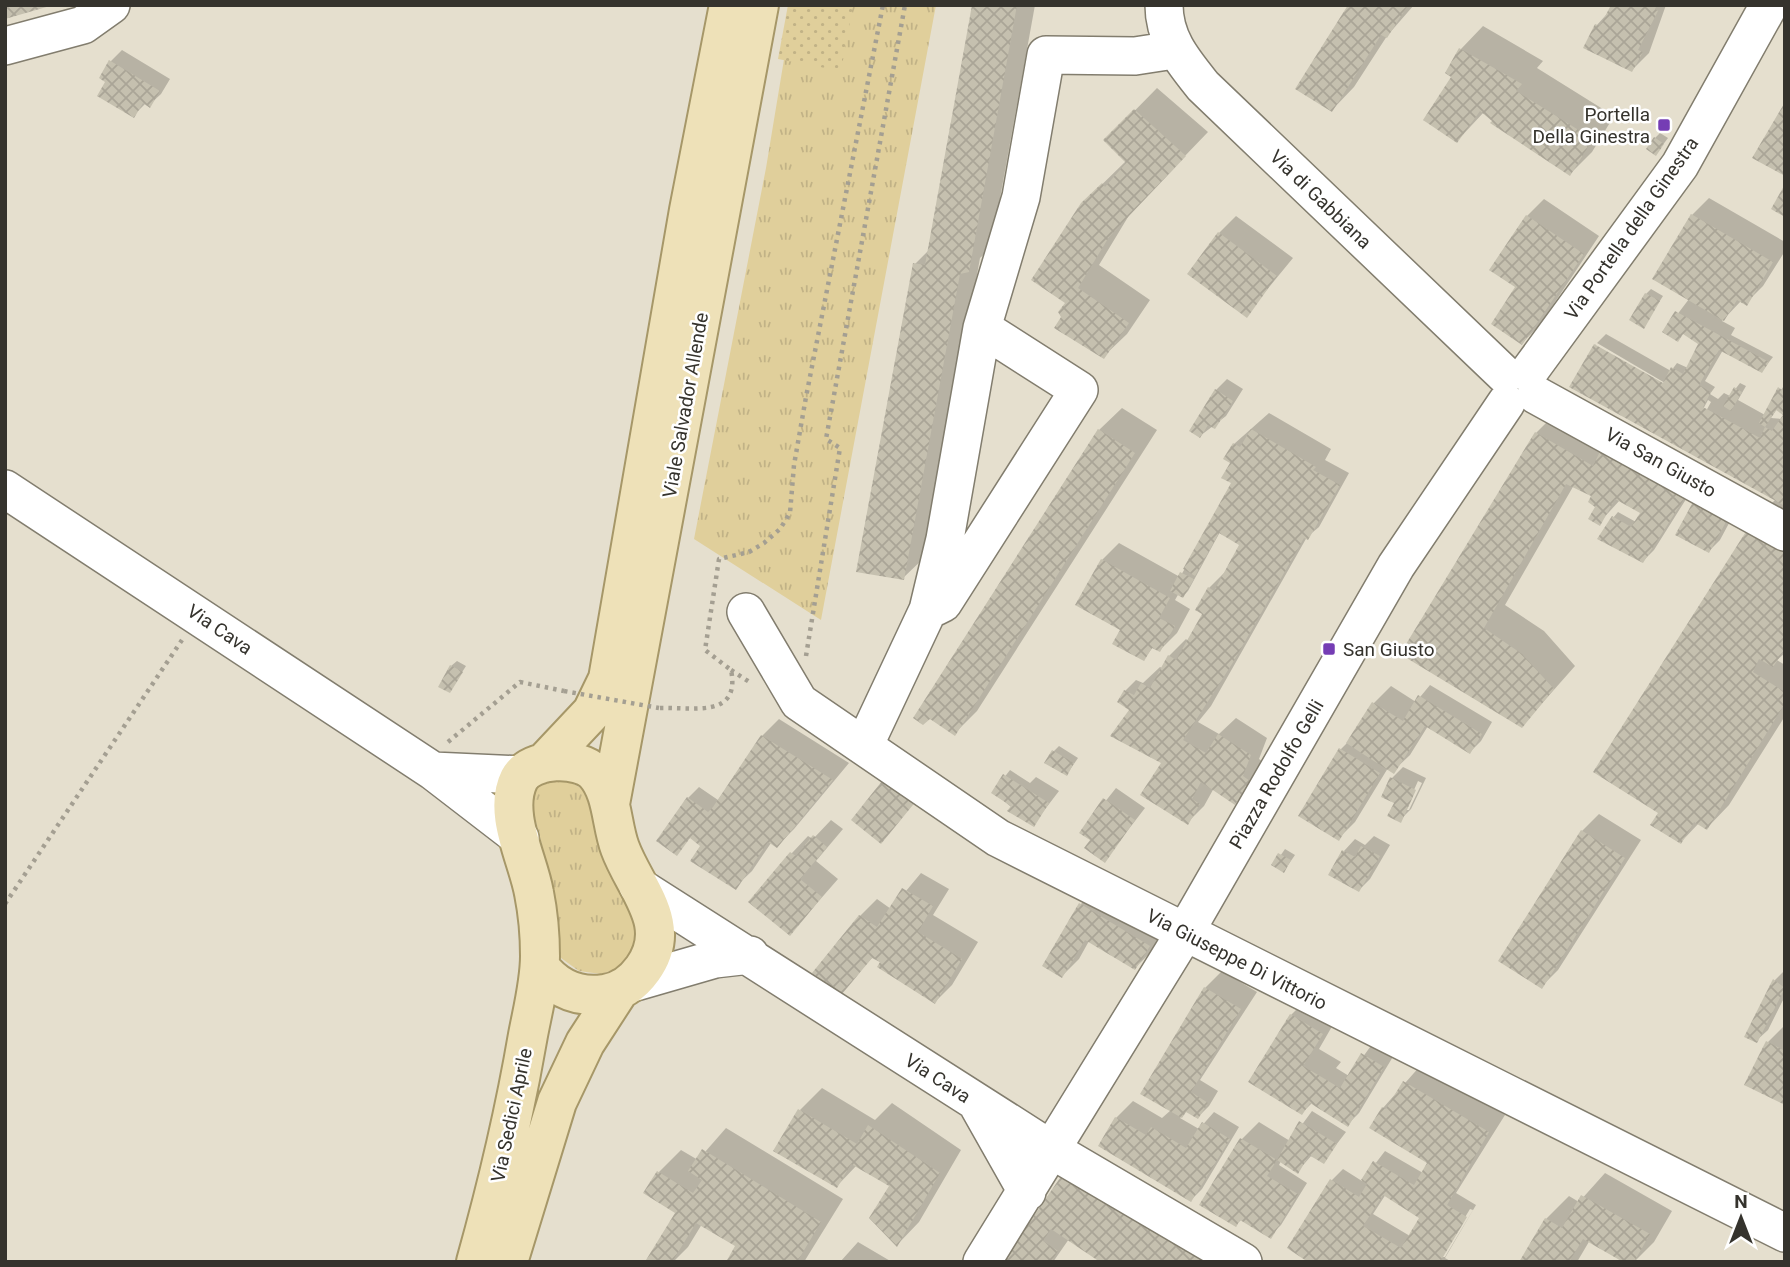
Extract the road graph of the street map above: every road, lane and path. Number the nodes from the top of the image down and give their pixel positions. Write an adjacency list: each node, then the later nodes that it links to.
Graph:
1 (111, 5): 8 (street)
2 (729, 5): 20 (main road, Viale Salvador Allende)
3 (759, 5): 21 (main road, Viale Salvador Allende)
4 (883, 5): 19 (path, bridge)
5 (905, 5): 17 (path)
6 (1164, 5): 9 (street, Via di Gabbiana)
7 (1769, 5): 11 (street, Via Portella della Ginestra)
8 (5, 46)
9 (1174, 50): 10 (street); 11 (street, Via di Gabbiana)
10 (982, 328): 14 (street); 14 (street)
11 (1519, 386): 13 (street, Via San Giusto); 25 (street, Piazza Rodolfo Gelli)
12 (5, 489): 16 (street, Via Cava)
13 (1785, 532)
14 (928, 610): 18 (street)
15 (746, 612): 17 (street, Via Giuseppe Di Vittorio)
16 (198, 615): 19 (street, Via Cava); 24 (path)
17 (799, 702): 18 (street, Via Giuseppe Di Vittorio)
18 (864, 746): 25 (street, Via Giuseppe Di Vittorio)
19 (438, 758): 20 (street); 22 (street, Via Cava)
20 (533, 769): 21 (main road); 22 (main road, Via Sedici Aprile)
21 (610, 804): 23 (main road, Via Sedici Aprile)
22 (520, 838): 27 (main road, Via Sedici Aprile)
23 (638, 886): 26 (street, Via Cava); 28 (main road, Via Sedici Aprile)
24 (5, 904)
25 (1184, 934): 30 (street, Piazza Rodolfo Gelli); 32 (street, Via Giuseppe Di Vittorio)
26 (750, 955): 28 (street); 29 (street, Via Cava)
27 (540, 967): 28 (main road); 33 (main road, Via Sedici Aprile)
28 (626, 986): 34 (main road, Via Sedici Aprile)
29 (976, 1103): 30 (street, Via Cava); 31 (street)
30 (1052, 1150): 31 (street, Piazza Rodolfo Gelli); 36 (street, Via Cava)
31 (1027, 1192): 35 (street, Piazza Rodolfo Gelli)
32 (1785, 1233)
33 (476, 1262)
34 (508, 1262)
35 (982, 1262)
36 (1242, 1262)

